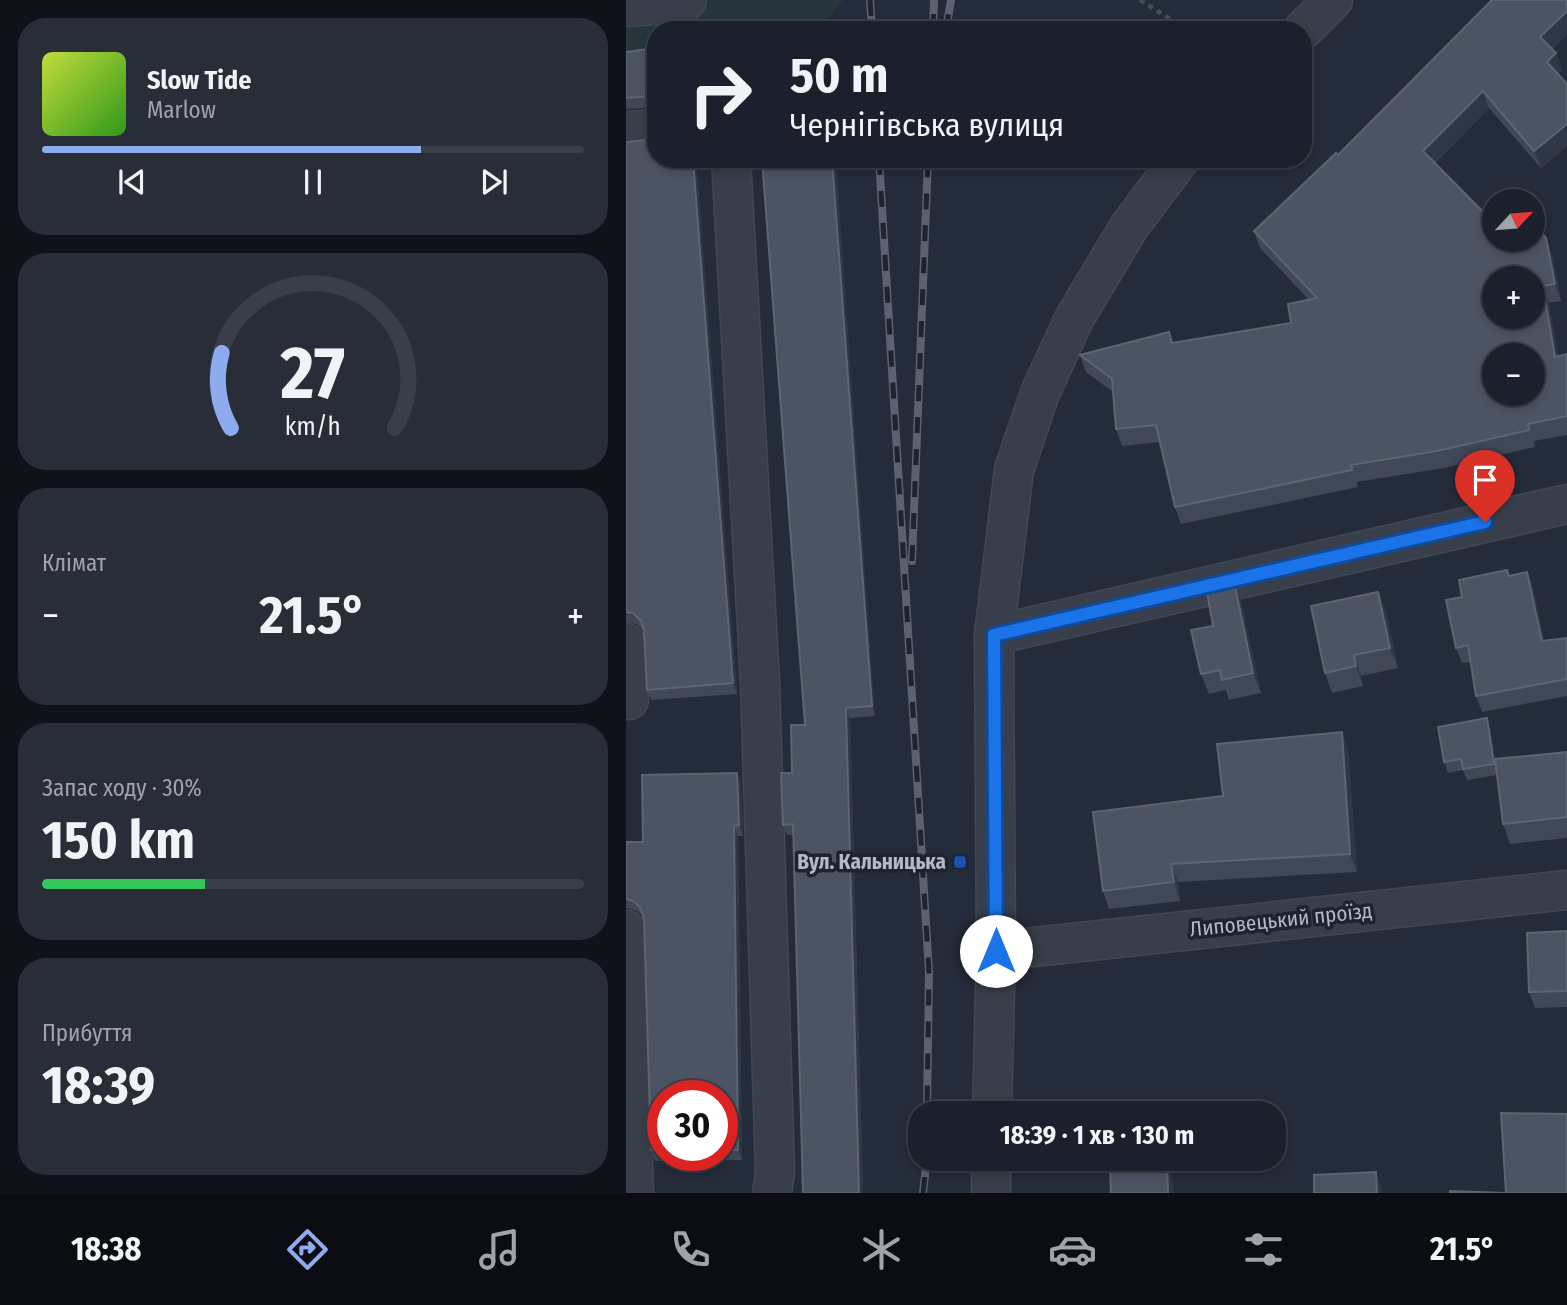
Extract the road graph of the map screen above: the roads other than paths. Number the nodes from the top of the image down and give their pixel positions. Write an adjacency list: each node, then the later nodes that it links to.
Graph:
1 (687, 0): 3 (street)
2 (1333, 0): 4 (street)
3 (626, 7)
4 (1312, 21)
5 (647, 130): 6 (street)
6 (626, 131)
7 (731, 168): 19 (street)
8 (1173, 168): 10 (street)
9 (1566, 504): 10 (street)
10 (994, 635): 15 (street)
11 (626, 643): 12 (street)
12 (629, 700)
13 (1566, 890): 15 (street, Липовецький проїзд)
14 (626, 930): 18 (street)
15 (996, 951): 16 (street)
16 (992, 1101)
17 (991, 1171): 20 (street)
18 (634, 1193)
19 (772, 1193)
20 (991, 1193)

